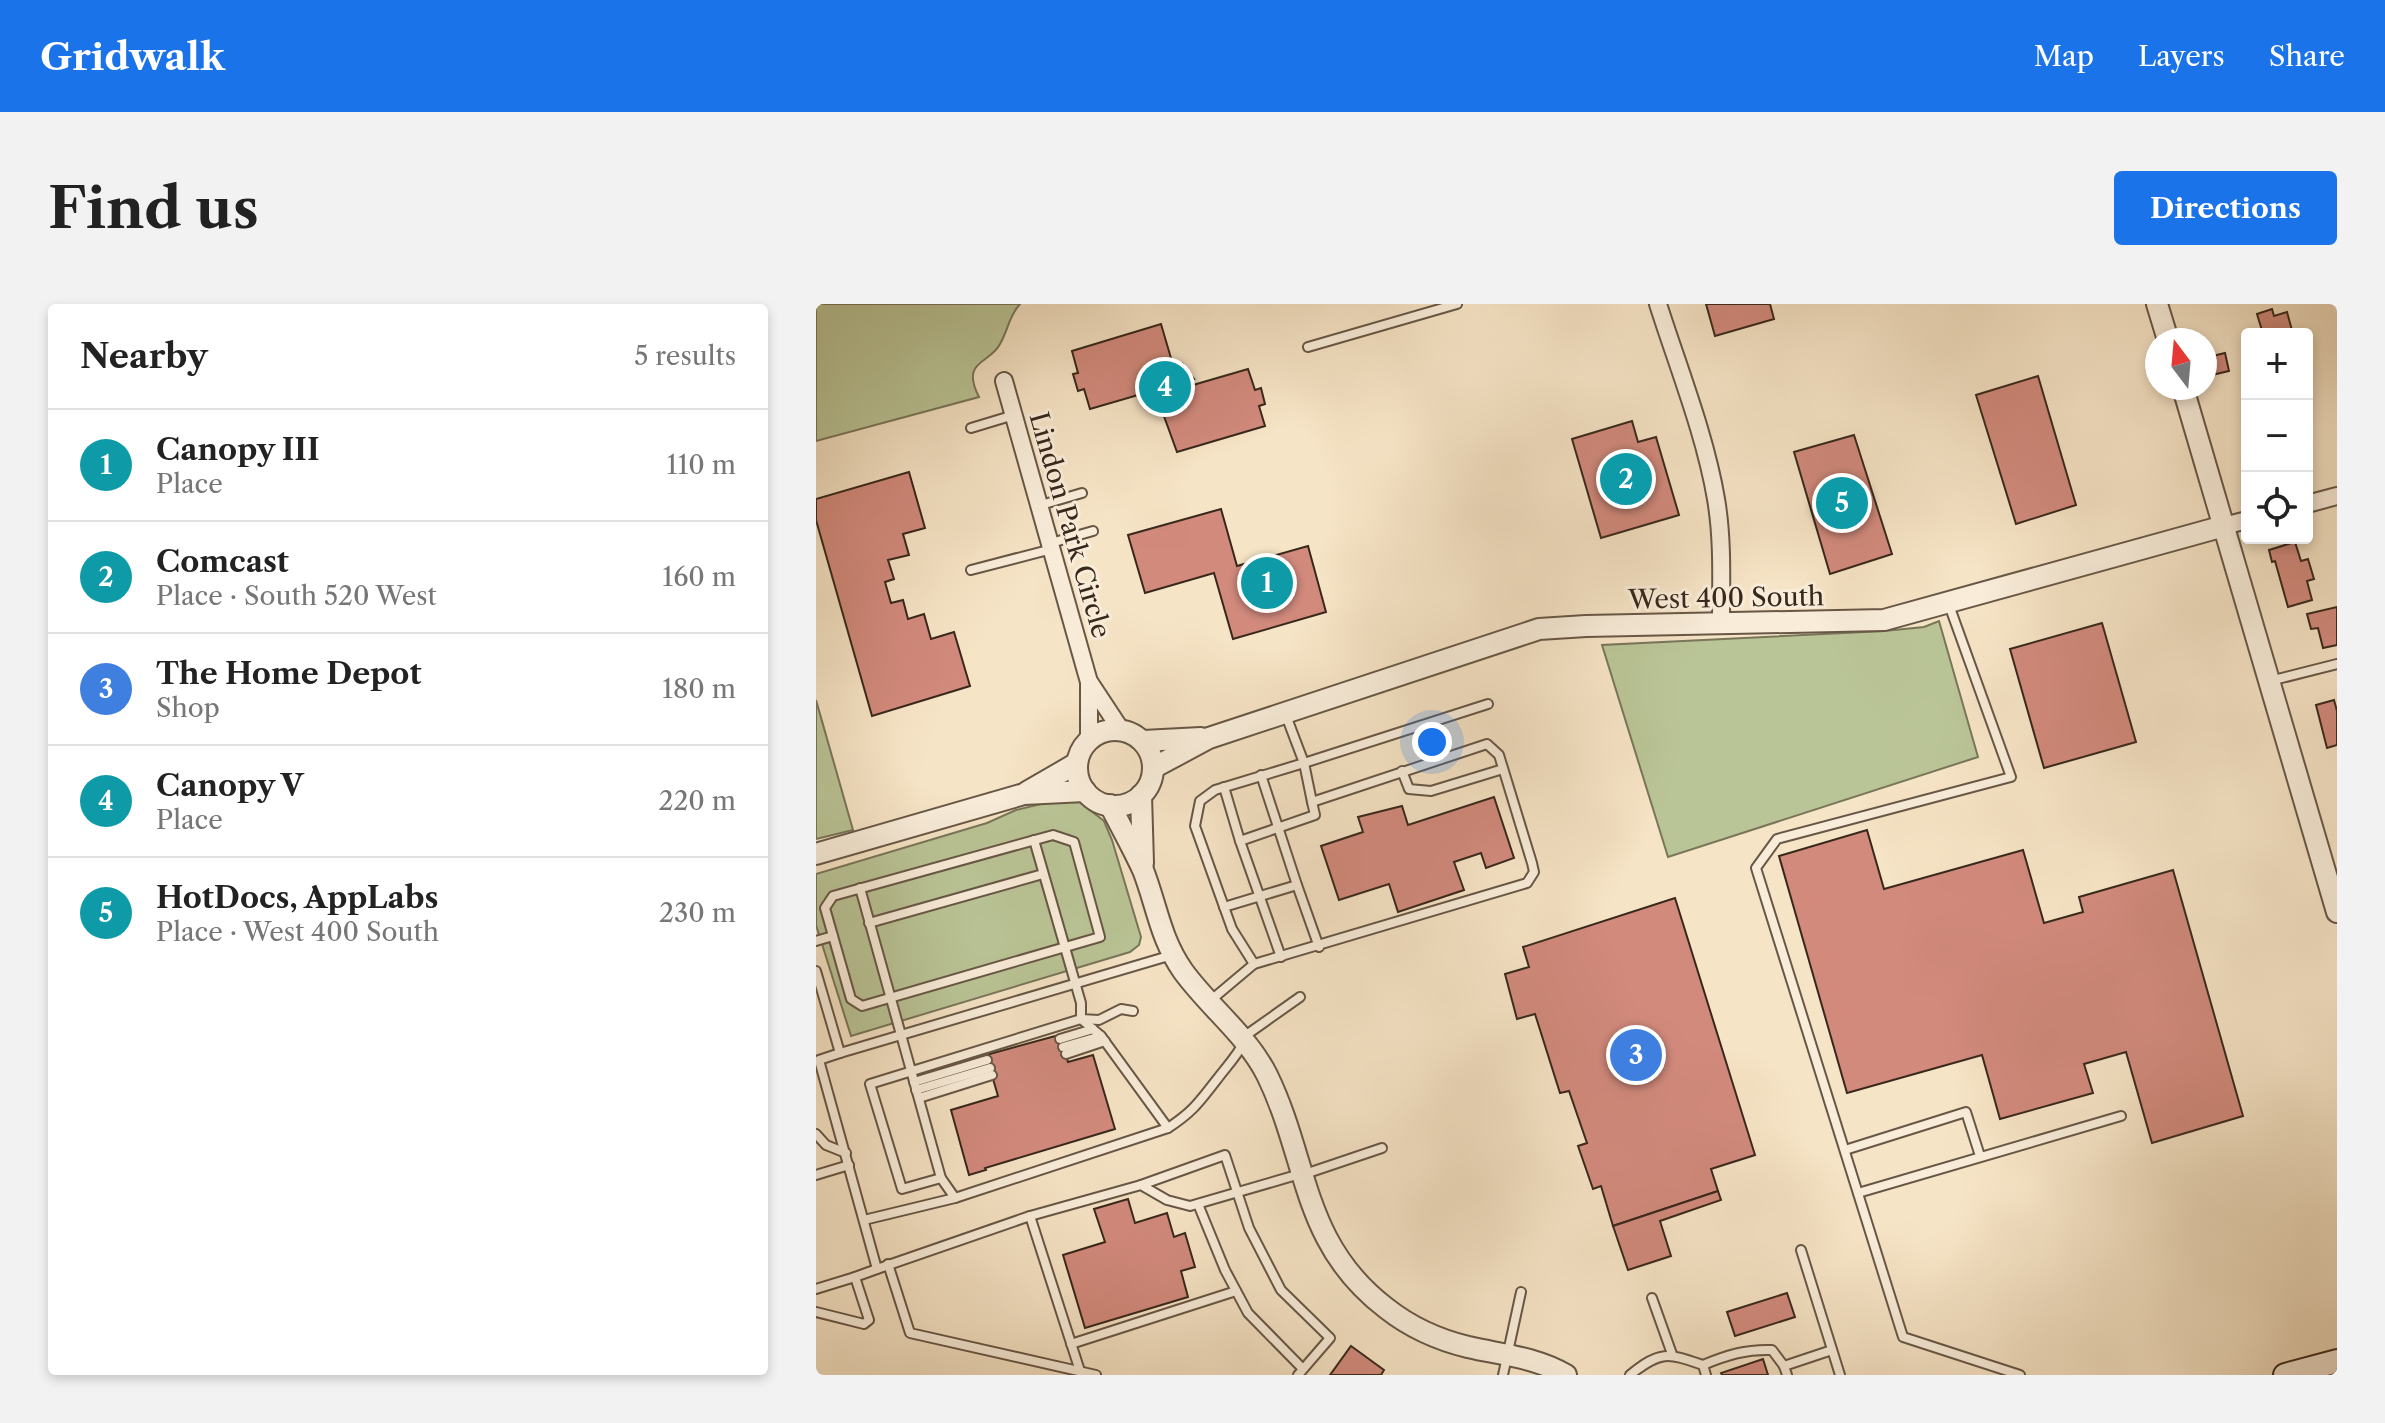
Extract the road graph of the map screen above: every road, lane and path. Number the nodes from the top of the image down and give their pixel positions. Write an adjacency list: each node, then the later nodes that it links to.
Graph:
1 (1414, 304): 5 (lane)
2 (1457, 304): 5 (lane)
3 (1658, 304): 22 (street)
4 (2157, 304): 6 (street)
5 (1417, 315): 7 (lane)
6 (2164, 328)
7 (1308, 347)
8 (1004, 381): 10 (street, Lindon Park Circle)
9 (2187, 400): 17 (street)
10 (1014, 415): 11 (lane); 15 (street, Lindon Park Circle)
11 (971, 428)
12 (1082, 493): 15 (lane)
13 (2337, 496): 14 (street)
14 (2313, 502)
15 (1041, 505): 19 (street, Lindon Park Circle)
16 (2241, 522): 17 (street, West 400 South)
17 (2224, 526): 21 (street, West 400 South); 24 (street)
18 (1093, 531): 19 (lane)
19 (1052, 546): 20 (lane); 25 (street, Lindon Park Circle)
20 (971, 570)
21 (1949, 602): 22 (street, West 400 South); 82 (lane)
22 (1721, 623): 27 (street, West 400 South)
23 (2337, 664): 24 (lane)
24 (2269, 681): 54 (street)
25 (1089, 682): 28 (street); 30 (street)
26 (1488, 704): 33 (lane)
27 (1285, 712): 29 (street, West 400 South); 33 (lane)
28 (1121, 730): 30 (street); 31 (street, West 400 South)
29 (1209, 738): 31 (street, West 400 South); 34 (street, West 400 South)
30 (1089, 740): 32 (street)
31 (1143, 741): 34 (street)
32 (1077, 763): 39 (street); 40 (street)
33 (1304, 763): 37 (lane); 42 (lane)
34 (1153, 768): 41 (street)
35 (1503, 769): 36 (lane); 36 (lane); 58 (lane)
36 (1402, 771): 42 (lane)
37 (1261, 775): 38 (lane); 44 (lane)
38 (1224, 787): 46 (lane); 53 (lane)
39 (1085, 791): 40 (street); 43 (street)
40 (1024, 794): 47 (street)
41 (1141, 795): 43 (street); 48 (street)
42 (1312, 802): 44 (lane)
43 (1110, 805): 48 (street)
44 (1279, 827): 46 (lane); 50 (lane)
45 (1034, 840): 49 (lane); 51 (lane); 59 (lane)
46 (1240, 841): 52 (lane)
47 (816, 854)
48 (1143, 871): 60 (street)
49 (1043, 874): 55 (lane); 59 (lane)
50 (1297, 885): 52 (lane); 58 (lane)
51 (860, 888): 55 (lane); 56 (lane)
52 (1260, 896): 53 (lane); 61 (lane)
53 (1224, 907): 62 (lane)
54 (2337, 912)
55 (869, 923): 66 (lane)
56 (833, 936): 57 (lane); 66 (lane)
57 (816, 941)
58 (1319, 947): 61 (lane)
59 (1064, 948): 64 (lane); 66 (lane)
60 (1174, 955): 64 (lane); 67 (street)
61 (1281, 957): 62 (lane)
62 (1254, 964): 67 (lane)
63 (816, 975): 74 (lane)
64 (1075, 984): 69 (lane); 71 (lane)
65 (1300, 997): 73 (lane)
66 (890, 998): 71 (lane)
67 (1209, 1001): 73 (street)
68 (1133, 1011): 69 (lane)
69 (1081, 1019): 70 (lane); 76 (lane)
70 (1093, 1029): 72 (lane); 72 (lane)
71 (901, 1035): 74 (lane); 76 (lane)
72 (1103, 1039): 79 (lane)
73 (1243, 1040): 79 (lane); 86 (street)
74 (840, 1053): 75 (lane)
75 (817, 1061): 83 (lane)
76 (911, 1070): 77 (lane); 88 (lane)
77 (916, 1090): 77 (lane); 88 (lane)
78 (2121, 1116): 84 (lane)
79 (1168, 1128): 92 (lane)
80 (816, 1134): 83 (lane)
81 (1382, 1148): 86 (lane)
82 (1845, 1150): 84 (lane); 91 (lane)
83 (846, 1153): 85 (lane)
84 (1980, 1156): 91 (lane)
85 (849, 1165): 87 (lane); 95 (lane)
86 (1301, 1174): 90 (lane); 107 (street)
87 (816, 1175)
88 (941, 1178): 92 (lane)
89 (1141, 1185): 90 (lane); 93 (lane); 94 (lane)
90 (1238, 1192): 93 (lane); 113 (lane)
91 (1858, 1193): 121 (lane)
92 (955, 1198): 95 (lane)
93 (1198, 1204): 101 (lane)
94 (1030, 1216): 97 (lane); 105 (lane)
95 (864, 1220): 98 (lane)
96 (1801, 1250): 106 (lane)
97 (888, 1264): 98 (lane); 111 (lane)
98 (877, 1269): 99 (lane)
99 (855, 1277): 100 (lane); 104 (lane)
100 (816, 1289)
101 (1236, 1291): 105 (lane); 113 (lane)
102 (1521, 1292): 107 (lane)
103 (1652, 1298): 108 (lane)
104 (816, 1312)
105 (1071, 1344): 111 (lane)
106 (1832, 1350): 112 (lane); 120 (lane)
107 (1509, 1354): 116 (lane); 117 (street)
108 (1672, 1354): 110 (lane); 118 (lane)
109 (2337, 1361): 114 (main road)
110 (1703, 1365): 112 (lane); 119 (lane)
111 (1080, 1371): 115 (lane)
112 (1786, 1371)
113 (1300, 1372)
114 (2294, 1374)
115 (1096, 1375)
116 (1503, 1375)
117 (1566, 1375)
118 (1630, 1375)
119 (1706, 1375)
120 (1840, 1375)
121 (2020, 1375)

